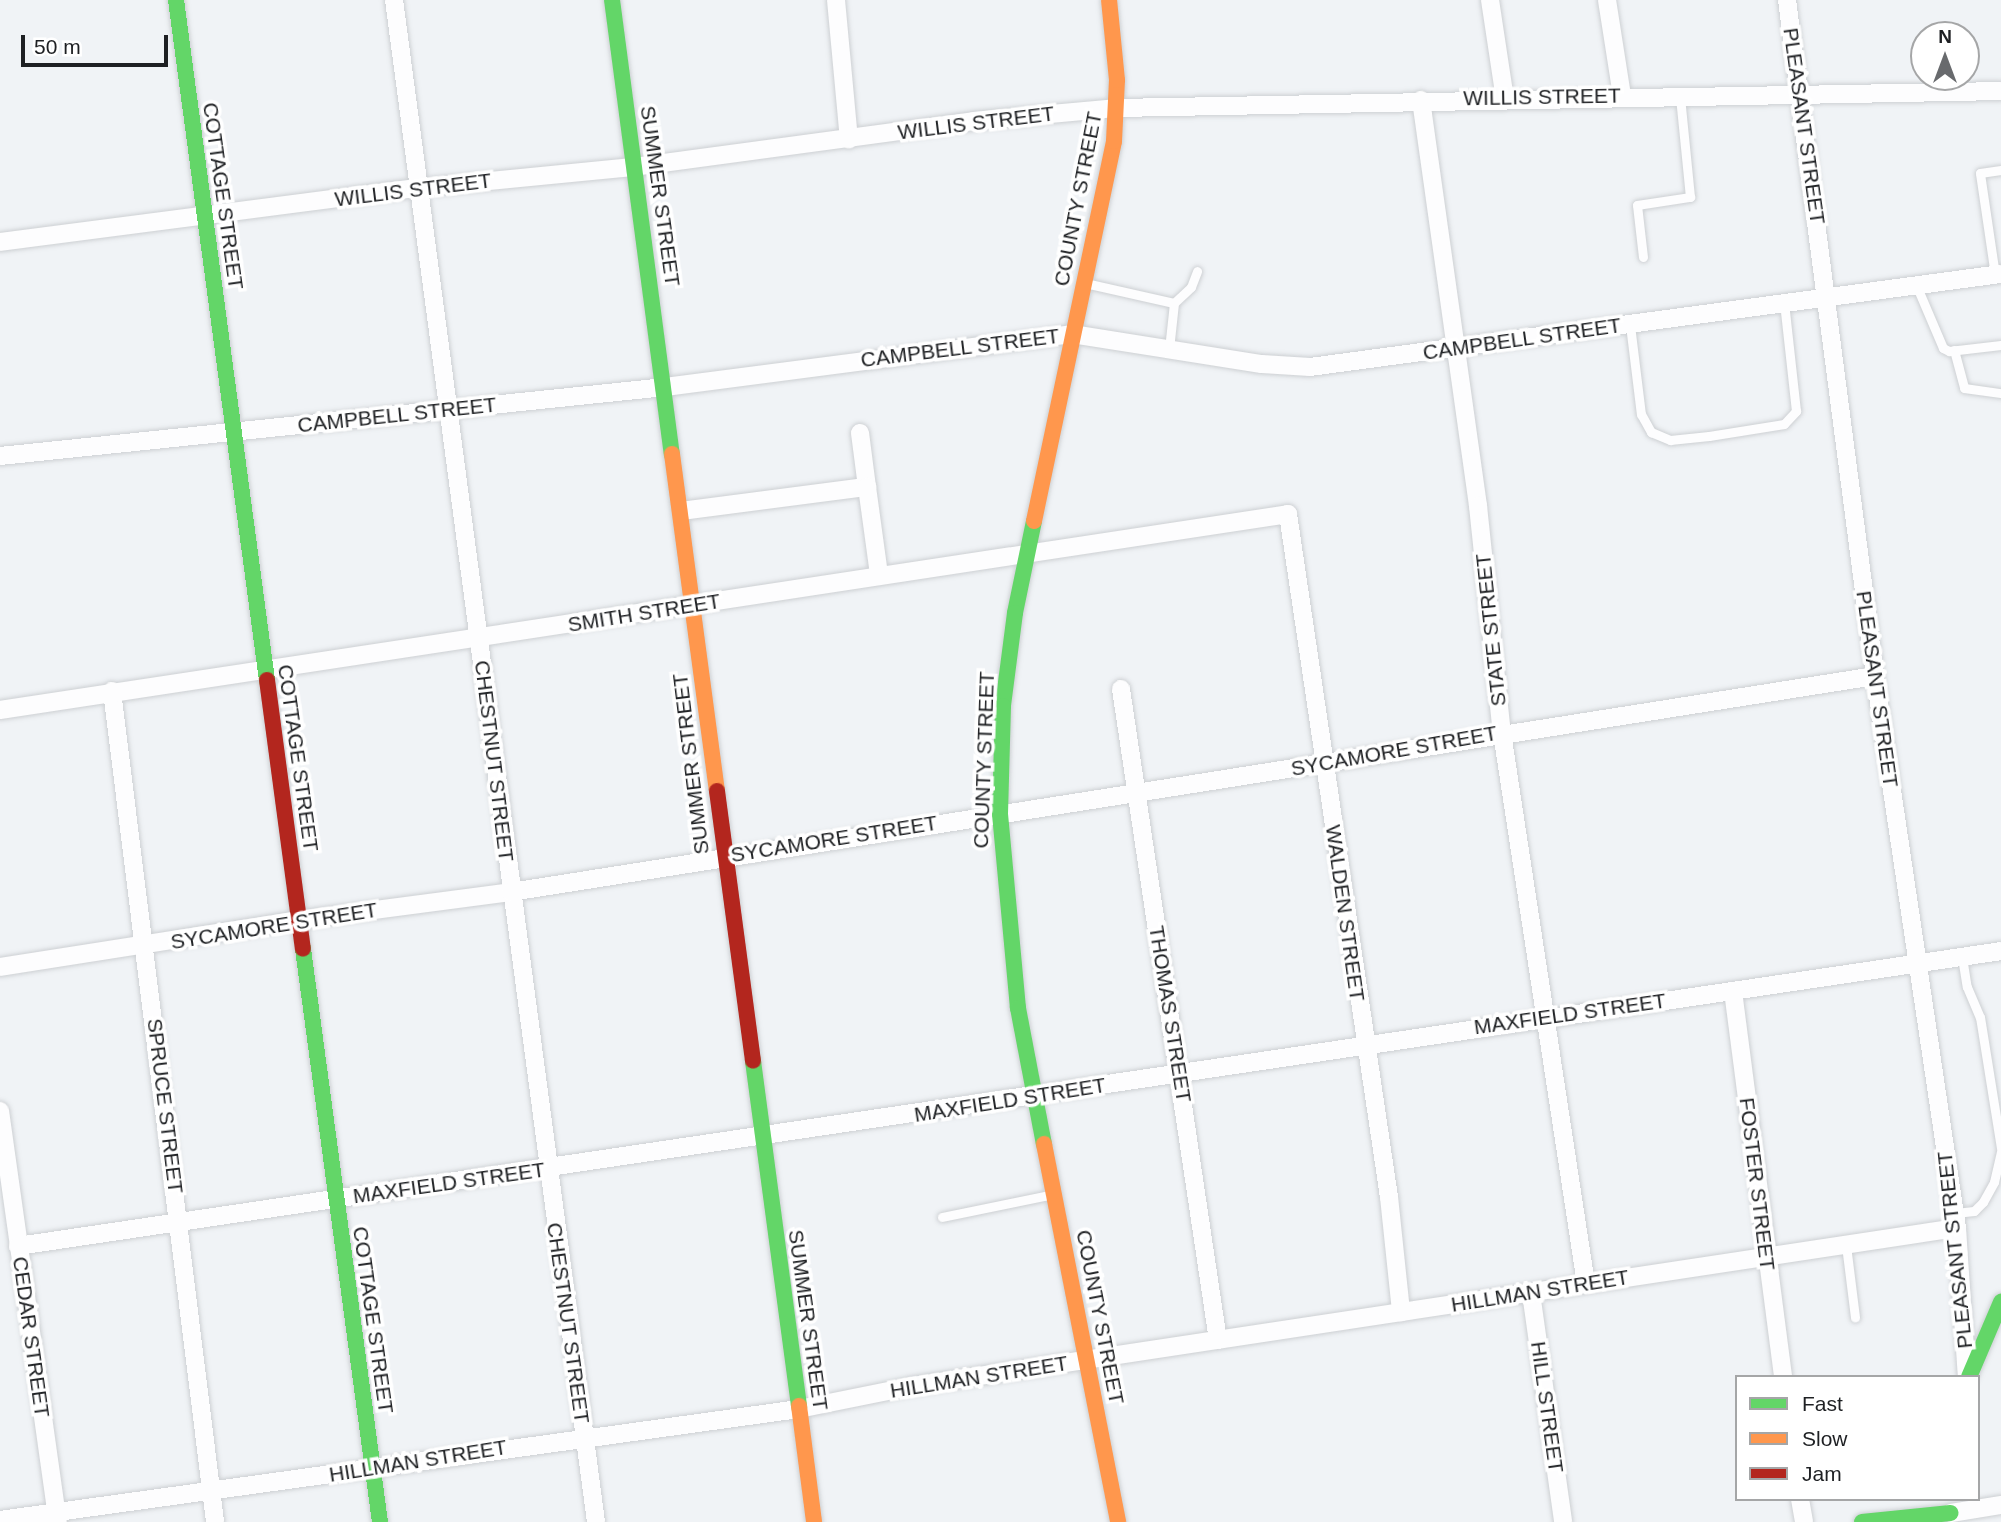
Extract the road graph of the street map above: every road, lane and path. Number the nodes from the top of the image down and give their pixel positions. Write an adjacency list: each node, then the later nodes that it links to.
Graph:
1 (176, 0): 20 (main road, COTTAGE STREET)
2 (394, 0): 19 (street, CHESTNUT STREET)
3 (612, 0): 17 (main road, SUMMER STREET)
4 (836, 0): 16 (street)
5 (1109, 0): 15 (main road, COUNTY STREET)
6 (1490, 0): 13 (street)
7 (1607, 0): 11 (street)
8 (1787, 0): 10 (street, PLEASANT STREET)
9 (2001, 91): 10 (street, WILLIS STREET)
10 (1798, 94): 12 (street, WILLIS STREET); 27 (street, PLEASANT STREET)
11 (1622, 96): 12 (street, WILLIS STREET); 13 (street, WILLIS STREET)
12 (1680, 96): 22 (lane)
13 (1505, 99): 14 (street, WILLIS STREET)
14 (1421, 100): 15 (street, WILLIS STREET); 33 (street, STATE STREET)
15 (1117, 108): 16 (street, WILLIS STREET); 25 (main road, COUNTY STREET)
16 (849, 139): 17 (street, WILLIS STREET)
17 (634, 167): 19 (street, WILLIS STREET); 36 (main road, SUMMER STREET)
18 (2001, 170): 24 (lane)
19 (418, 188): 20 (street, WILLIS STREET); 38 (street, CHESTNUT STREET)
20 (205, 217): 21 (street, WILLIS STREET); 39 (main road, COTTAGE STREET)
21 (0, 242)
22 (1643, 257)
23 (1197, 271): 28 (lane)
24 (1998, 274): 26 (street, CAMPBELL STREET)
25 (1084, 283): 28 (lane); 31 (main road, COUNTY STREET)
26 (1917, 287): 27 (street, CAMPBELL STREET); 35 (lane)
27 (1827, 297): 29 (street, CAMPBELL STREET); 50 (street, PLEASANT STREET)
28 (1174, 303): 34 (lane)
29 (1784, 303): 30 (street, CAMPBELL STREET); 30 (lane)
30 (1630, 325): 33 (street, CAMPBELL STREET)
31 (1072, 334): 34 (street, CAMPBELL STREET); 36 (street, CAMPBELL STREET); 45 (main road, COUNTY STREET)
32 (2001, 345): 35 (lane)
33 (1453, 348): 34 (street, CAMPBELL STREET); 54 (street, STATE STREET)
34 (1170, 349)
35 (1954, 351): 37 (lane)
36 (664, 387): 38 (street, CAMPBELL STREET); 43 (main road, SUMMER STREET)
37 (2001, 393)
38 (446, 410): 39 (street, CAMPBELL STREET); 48 (street, CHESTNUT STREET)
39 (234, 432): 41 (street, CAMPBELL STREET); 49 (main road, COTTAGE STREET)
40 (860, 433): 42 (street)
41 (0, 456)
42 (867, 487): 43 (street); 46 (street)
43 (681, 511): 47 (main road, SUMMER STREET)
44 (1288, 514): 45 (street, SMITH STREET); 55 (street, WALDEN STREET)
45 (1027, 552): 46 (street, SMITH STREET); 57 (main road, COUNTY STREET)
46 (879, 575): 47 (street, SMITH STREET)
47 (692, 605): 48 (street, SMITH STREET); 58 (main road, SUMMER STREET)
48 (478, 640): 49 (street, SMITH STREET); 59 (street, CHESTNUT STREET)
49 (265, 671): 52 (street, SMITH STREET); 60 (main road, COTTAGE STREET)
50 (1875, 676): 54 (street, SYCAMORE STREET); 64 (street, PLEASANT STREET)
51 (1122, 689): 56 (street, THOMAS STREET)
52 (112, 691): 53 (street, SMITH STREET); 61 (street, SPRUCE STREET)
53 (0, 710)
54 (1502, 733): 55 (street, SYCAMORE STREET); 67 (street, STATE STREET)
55 (1324, 764): 56 (street, SYCAMORE STREET); 68 (street, WALDEN STREET)
56 (1135, 792): 57 (street, SYCAMORE STREET); 69 (street, THOMAS STREET)
57 (1000, 814): 58 (street, SYCAMORE STREET); 70 (main road, COUNTY STREET)
58 (723, 856): 59 (street, SYCAMORE STREET); 72 (main road, SUMMER STREET)
59 (511, 892): 60 (street, SYCAMORE STREET); 74 (street, CHESTNUT STREET)
60 (299, 920): 61 (street, SYCAMORE STREET); 77 (main road, COTTAGE STREET)
61 (145, 947): 65 (street, SYCAMORE STREET); 80 (street, SPRUCE STREET)
62 (2001, 951): 63 (street, MAXFIELD STREET)
63 (1962, 957): 64 (street, MAXFIELD STREET); 73 (lane)
64 (1917, 964): 66 (street, MAXFIELD STREET); 79 (street, PLEASANT STREET)
65 (0, 967)
66 (1733, 990): 67 (street, MAXFIELD STREET); 83 (street, FOSTER STREET)
67 (1544, 1018): 68 (street, MAXFIELD STREET); 84 (street, STATE STREET)
68 (1364, 1045): 69 (street, MAXFIELD STREET); 87 (street, WALDEN STREET)
69 (1179, 1072): 70 (street, MAXFIELD STREET); 89 (street, THOMAS STREET)
70 (1035, 1097): 72 (street, MAXFIELD STREET); 76 (main road, COUNTY STREET)
71 (0, 1111): 75 (street, CEDAR STREET)
72 (762, 1137): 74 (street, MAXFIELD STREET); 94 (main road, SUMMER STREET)
73 (2001, 1150): 79 (lane)
74 (547, 1168): 77 (street, MAXFIELD STREET); 95 (street, CHESTNUT STREET)
75 (6, 1192): 82 (street, CEDAR STREET)
76 (1054, 1194): 78 (lane); 90 (main road, COUNTY STREET)
77 (335, 1200): 80 (street, MAXFIELD STREET); 96 (main road, COTTAGE STREET)
78 (942, 1217)
79 (1956, 1221): 81 (street, HILLMAN STREET); 92 (street, PLEASANT STREET)
80 (180, 1222): 82 (street, MAXFIELD STREET); 97 (street, SPRUCE STREET)
81 (1846, 1245): 83 (street, HILLMAN STREET); 88 (lane)
82 (18, 1246): 101 (street, CEDAR STREET)
83 (1765, 1258): 84 (street, HILLMAN STREET); 91 (street, FOSTER STREET)
84 (1586, 1284): 85 (street, HILLMAN STREET)
85 (1531, 1293): 87 (street, HILLMAN STREET); 109 (street, HILL STREET)
86 (2001, 1302): 93 (main road)
87 (1401, 1312): 89 (street, HILLMAN STREET)
88 (1855, 1317)
89 (1219, 1340): 90 (street, HILLMAN STREET)
90 (1087, 1360): 94 (street, HILLMAN STREET); 108 (main road, COUNTY STREET)
91 (1783, 1375)
92 (1968, 1375)
93 (1969, 1375)
94 (799, 1409): 95 (street, HILLMAN STREET); 107 (main road, SUMMER STREET)
95 (583, 1436): 96 (street, HILLMAN STREET); 106 (street, CHESTNUT STREET)
96 (374, 1468): 97 (street, HILLMAN STREET); 105 (main road, COTTAGE STREET)
97 (211, 1492): 101 (street, HILLMAN STREET); 104 (street, SPRUCE STREET)
98 (1800, 1501): 110 (street)
99 (2001, 1505): 100 (street)
100 (1951, 1511): 103 (main road)
101 (57, 1516): 102 (street, HILLMAN STREET)
102 (0, 1520)
103 (1896, 1520): 111 (main road)
104 (215, 1522)
105 (380, 1522)
106 (596, 1522)
107 (814, 1522)
108 (1118, 1522)
109 (1563, 1522)
110 (1804, 1522)
111 (1862, 1522)

